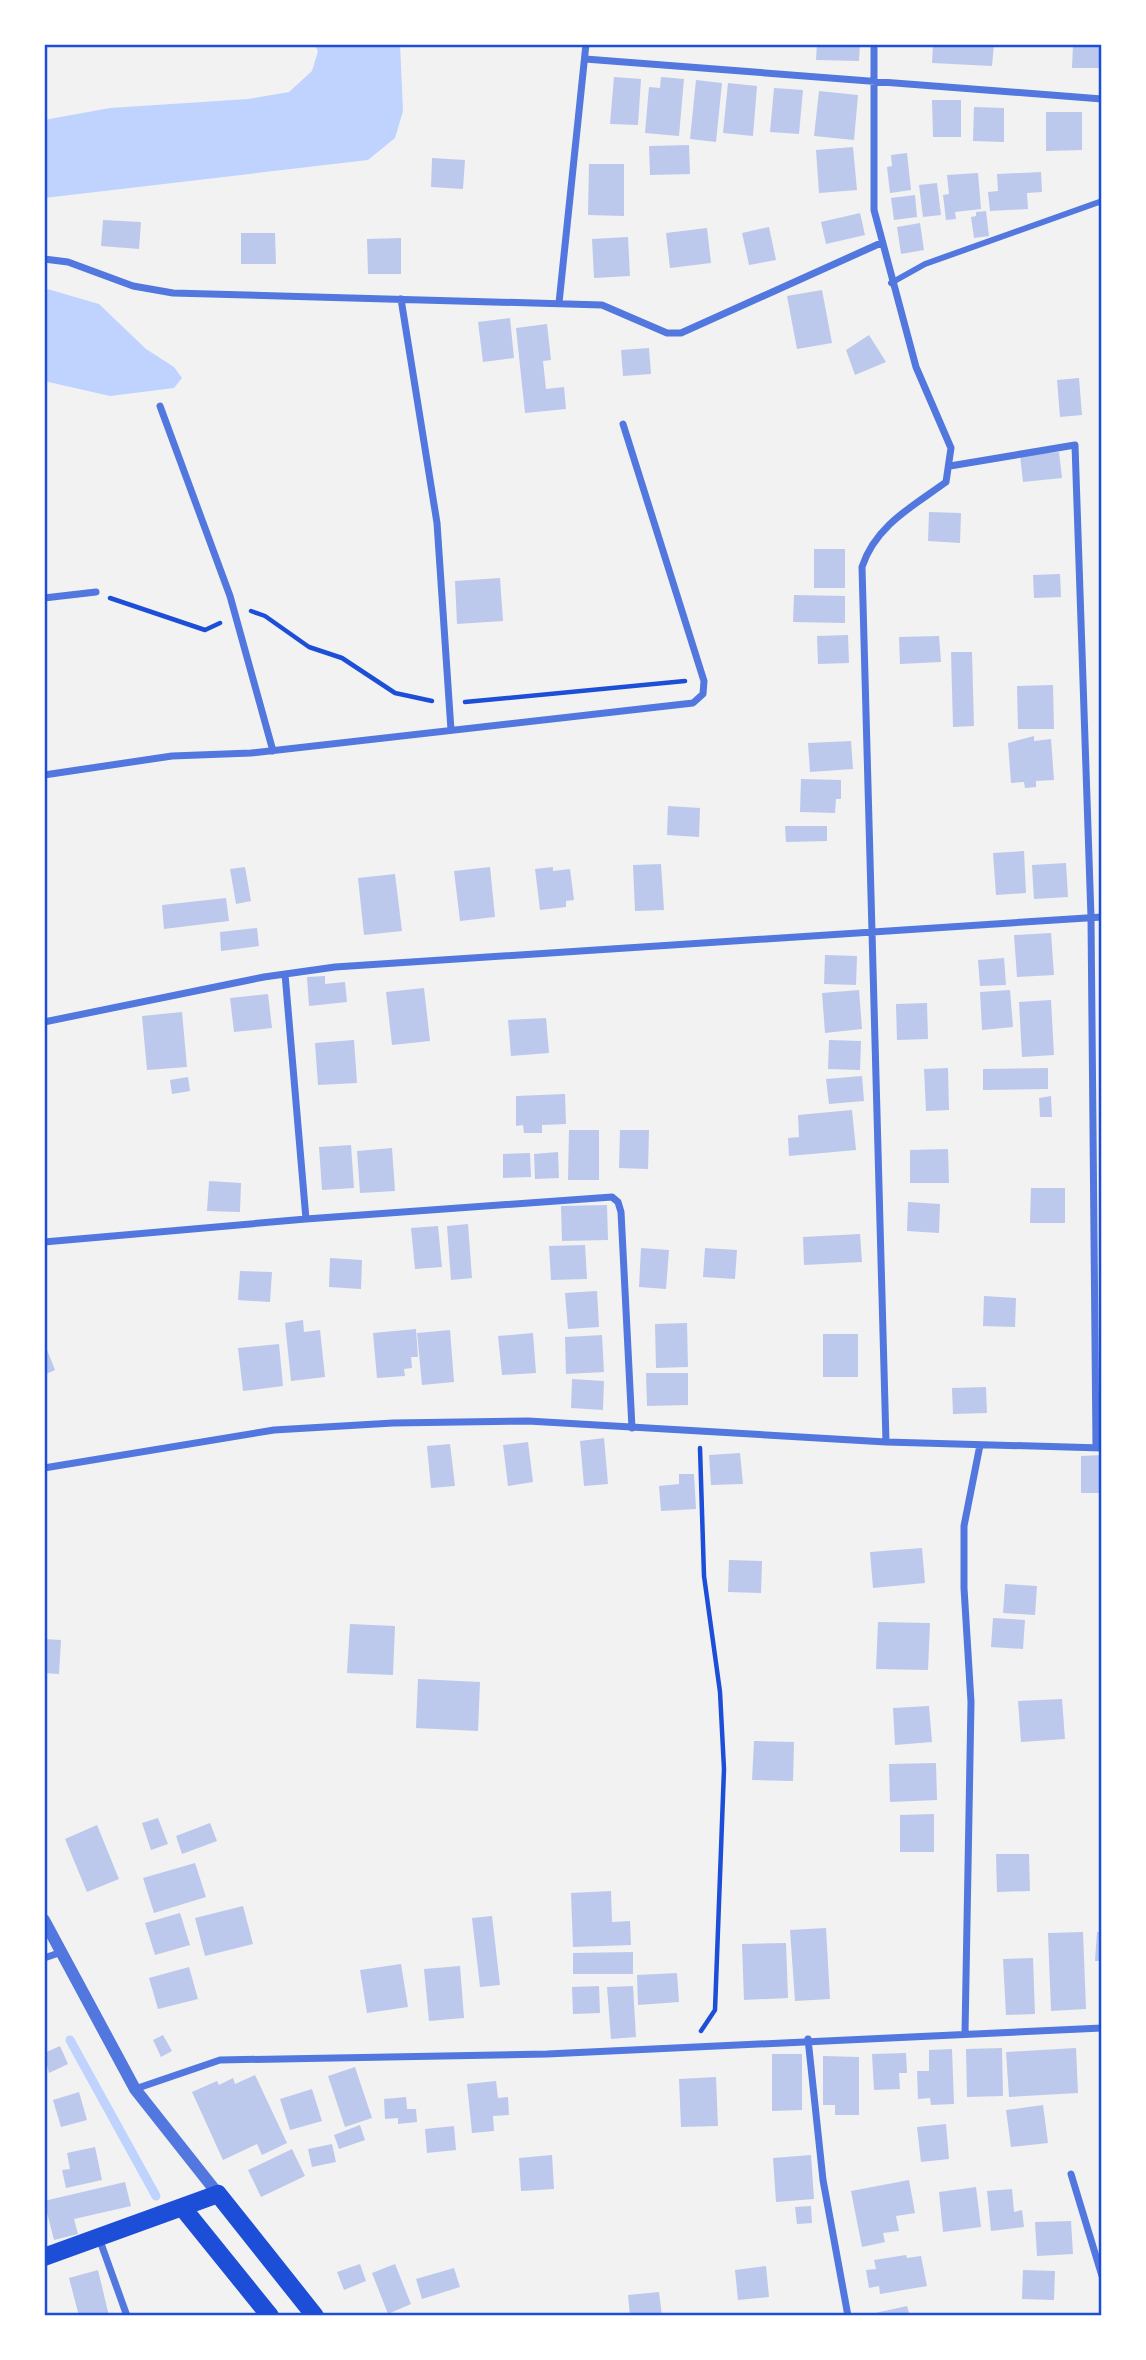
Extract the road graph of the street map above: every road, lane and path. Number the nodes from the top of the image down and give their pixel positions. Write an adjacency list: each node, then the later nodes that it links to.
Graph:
1 (586, 44): 3 (street)
2 (874, 44): 4 (street)
3 (585, 59): 4 (street); 11 (street)
4 (873, 84): 5 (street); 7 (street)
5 (1102, 99)
6 (1102, 201): 9 (street)
7 (881, 243): 9 (street); 11 (street)
8 (44, 259): 10 (street)
9 (891, 283): 14 (street)
10 (401, 299): 11 (street); 19 (street)
11 (559, 303)
12 (160, 406): 17 (street)
13 (624, 424): 18 (street)
14 (950, 466): 23 (street); 25 (street)
15 (96, 592): 16 (street); 17 (path)
16 (44, 598)
17 (235, 616): 19 (path); 21 (street)
18 (704, 681): 19 (path); 20 (street)
19 (449, 702): 20 (street)
20 (452, 730): 21 (street)
21 (273, 751): 22 (street)
22 (44, 775)
23 (1091, 917): 24 (street); 25 (street); 34 (street)
24 (1102, 917)
25 (874, 932): 26 (street); 32 (street)
26 (285, 974): 27 (street); 28 (street)
27 (44, 1022)
28 (306, 1219): 29 (street); 30 (street)
29 (44, 1242)
30 (632, 1428): 31 (street); 35 (street)
31 (699, 1432): 32 (street); 42 (path)
32 (886, 1442): 33 (street)
33 (981, 1445): 34 (street); 40 (street)
34 (1099, 1448)
35 (44, 1468)
36 (44, 1920): 37 (street)
37 (59, 1954): 38 (street); 43 (street)
38 (44, 1958)
39 (1102, 2028): 40 (street)
40 (965, 2033): 41 (street)
41 (808, 2039): 42 (street); 50 (street)
42 (696, 2045): 43 (street)
43 (135, 2089): 45 (street)
44 (1071, 2174): 49 (street)
45 (218, 2194): 46 (main road); 53 (main road)
46 (182, 2207): 47 (main road); 52 (main road)
47 (99, 2238): 48 (main road); 51 (street)
48 (44, 2257)
49 (1102, 2276)
50 (847, 2315): 54 (street)
51 (127, 2316)
52 (270, 2316)
53 (315, 2316)
54 (838, 2316)

